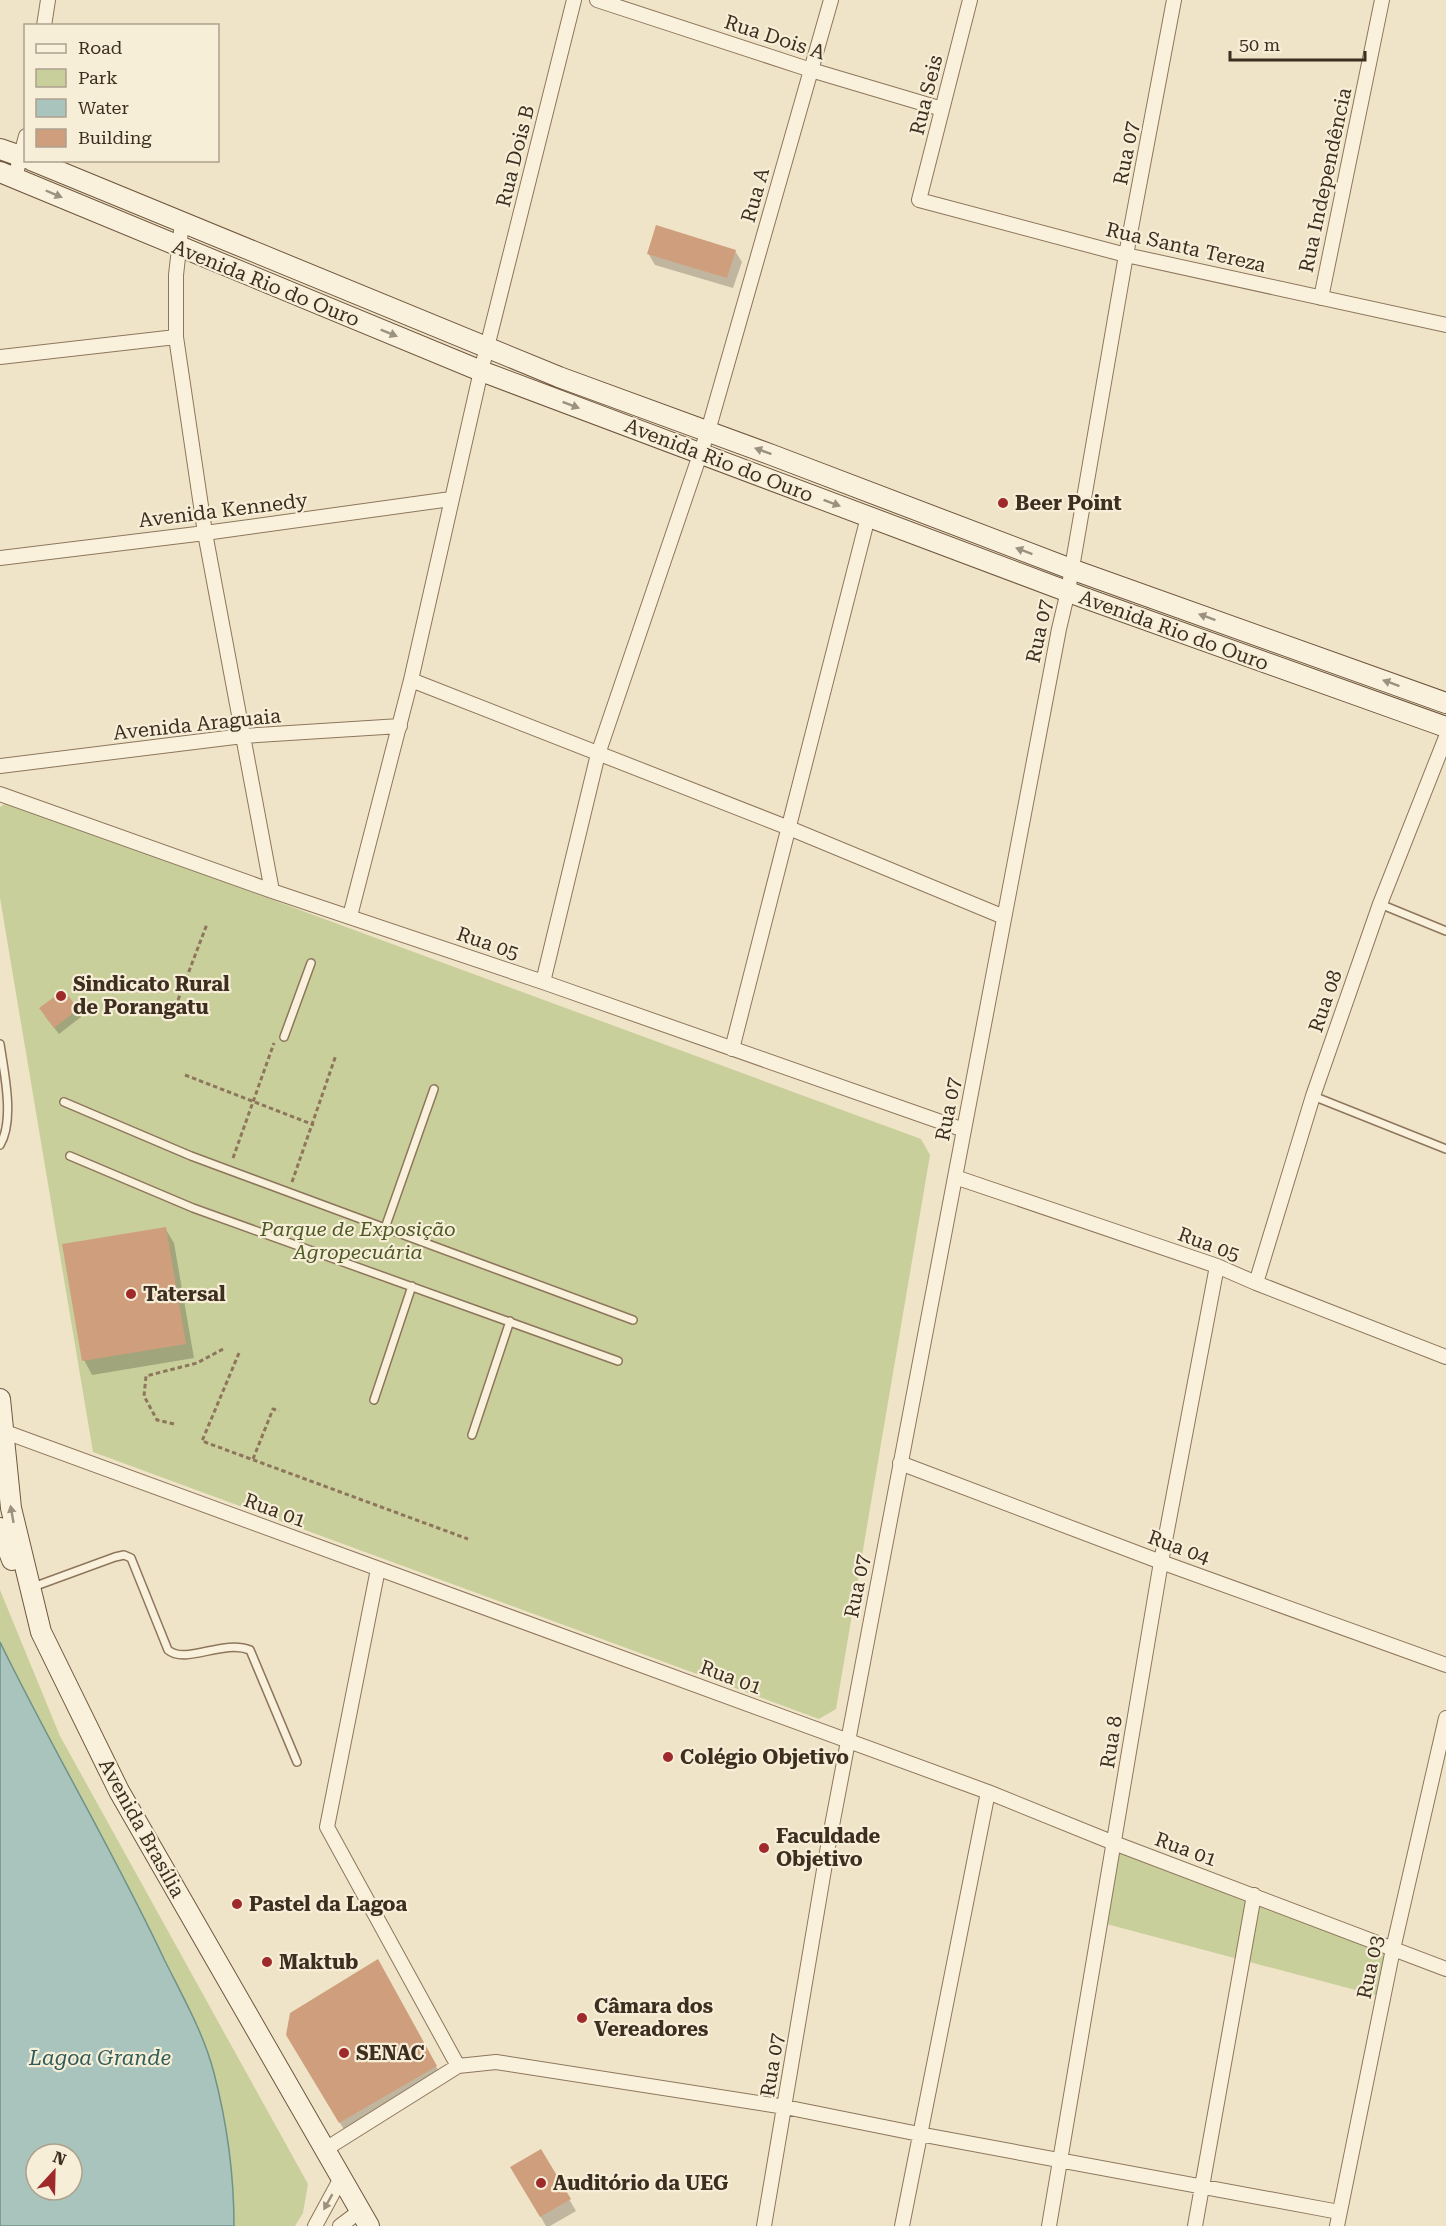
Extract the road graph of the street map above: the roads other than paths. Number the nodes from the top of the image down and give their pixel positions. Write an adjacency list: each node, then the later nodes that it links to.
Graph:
1 (48, 0): 8 (street)
2 (574, 0): 25 (street, Rua Dois B)
3 (597, 0): 9 (street, Rua Dois A)
4 (831, 0): 9 (street, Rua A)
5 (970, 0): 10 (street, Rua Seis)
6 (1174, 0): 19 (street, Rua 07)
7 (1382, 0): 20 (street, Rua Independência)
8 (44, 24)
9 (811, 70): 10 (street, Rua Dois A); 28 (street, Rua A)
10 (942, 109): 16 (street, Rua Seis)
11 (0, 149): 12 (main road, Avenida Rio do Ouro)
12 (24, 157)
13 (24, 160): 15 (street)
14 (36, 162): 17 (main road, Avenida Rio do Ouro)
15 (8, 175): 18 (main road, Avenida Rio do Ouro, one-way to 18)
16 (919, 200): 19 (street, Rua Santa Tereza)
17 (182, 222): 18 (street); 21 (main road, Avenida Rio do Ouro)
18 (179, 247): 22 (main road, Avenida Rio do Ouro); 24 (street)
19 (1126, 255): 20 (street, Rua Santa Tereza); 36 (street, Rua 07)
20 (1321, 298): 23 (street, Rua Santa Tereza)
21 (371, 300): 22 (main road); 25 (main road, Avenida Rio do Ouro)
22 (361, 322): 27 (main road, Avenida Rio do Ouro, one-way to 27)
23 (1446, 325)
24 (176, 337): 26 (street); 33 (street)
25 (487, 348): 27 (street, Rua Dois B); 28 (main road, Avenida Rio do Ouro)
26 (0, 357)
27 (482, 371): 29 (main road, Avenida Rio do Ouro, one-way to 29); 30 (street, Rua Dois B)
28 (708, 431): 29 (street, Rua A); 31 (main road, Avenida Rio do Ouro, one-way to 28)
29 (701, 453): 32 (main road, Avenida Rio do Ouro, one-way to 32); 46 (street, Rua A)
30 (451, 499): 33 (street, Avenida Kennedy); 40 (street, Rua Dois B)
31 (918, 510): 34 (main road); 36 (main road, Avenida Rio do Ouro, one-way to 31)
32 (868, 517): 34 (main road, Avenida Rio do Ouro); 49 (street)
33 (205, 533): 35 (street, Avenida Kennedy); 44 (street)
34 (911, 533): 38 (main road, Avenida Rio do Ouro)
35 (0, 558)
36 (1071, 569): 37 (main road, Avenida Rio do Ouro); 38 (street, Rua 07)
37 (1120, 586): 39 (main road); 41 (main road, Avenida Rio do Ouro, one-way to 37)
38 (1068, 591): 39 (main road, Avenida Rio do Ouro); 53 (street, Rua 07)
39 (1114, 608): 43 (main road, Avenida Rio do Ouro)
40 (411, 680): 42 (street, Rua Dois B); 46 (street)
41 (1446, 703)
42 (400, 726): 44 (street, Avenida Araguaia); 52 (street, Rua Dois B)
43 (1446, 727)
44 (243, 736): 47 (street, Avenida Araguaia); 50 (street)
45 (1446, 737): 51 (street, Rua 08)
46 (598, 754): 49 (street); 56 (street, Rua A)
47 (0, 766)
48 (0, 794): 50 (street, Rua 05)
49 (789, 828): 53 (street); 59 (street)
50 (272, 891): 52 (street, Rua 05)
51 (1380, 904): 54 (lane); 61 (street, Rua 08)
52 (350, 916): 56 (street, Rua 05)
53 (1004, 916): 63 (street, Rua 07)
54 (1446, 931)
55 (311, 963): 57 (lane)
56 (543, 982): 59 (street, Rua 05)
57 (280, 1036)
58 (0, 1044): 64 (lane)
59 (732, 1049): 63 (street, Rua 05)
60 (434, 1089): 68 (lane)
61 (1313, 1096): 65 (lane); 70 (street, Rua 08)
62 (64, 1102): 68 (lane)
63 (964, 1130): 67 (street, Rua 07)
64 (0, 1145)
65 (1446, 1149)
66 (70, 1156): 71 (lane)
67 (955, 1177): 69 (street, Rua 05); 80 (street, Rua 07)
68 (385, 1228): 72 (lane)
69 (1217, 1266): 70 (street, Rua 05); 82 (street, Rua 8)
70 (1256, 1283): 74 (street, Rua 05)
71 (412, 1286): 73 (lane); 77 (lane)
72 (633, 1320)
73 (510, 1321): 75 (lane); 79 (lane)
74 (1446, 1357)
75 (618, 1361)
76 (0, 1399): 78 (main road)
77 (374, 1400)
78 (2, 1431): 83 (street, Rua 01); 84 (main road, one-way to 78)
79 (472, 1435)
80 (900, 1462): 82 (street, Rua 04); 87 (street, Rua 07)
81 (0, 1528): 84 (main road)
82 (1161, 1562): 85 (street, Rua 04); 90 (street, Rua 8)
83 (378, 1569): 87 (street, Rua 01); 94 (street)
84 (26, 1589): 88 (lane); 97 (main road, Avenida Brasília)
85 (1446, 1665)
86 (1446, 1718): 92 (street, Rua 03)
87 (848, 1740): 89 (street, Rua 01); 95 (street, Rua 07)
88 (297, 1762)
89 (988, 1792): 90 (street, Rua 01); 96 (street)
90 (1114, 1844): 91 (street, Rua 01); 98 (street, Rua 8)
91 (1254, 1895): 92 (street, Rua 01); 100 (street)
92 (1393, 1949): 93 (street, Rua 01); 101 (street, Rua 03)
93 (1446, 1969)
94 (458, 2066): 95 (street); 97 (street)
95 (785, 2107): 96 (street); 105 (street, Rua 07)
96 (919, 2134): 98 (street); 106 (street)
97 (324, 2150): 99 (main road, Avenida Brasília)
98 (1060, 2160): 100 (street); 107 (street, Rua 8)
99 (341, 2178): 102 (main road, Avenida Brasília); 103 (street, one-way to 103)
100 (1202, 2185): 101 (street); 108 (street)
101 (1340, 2212): 109 (street, Rua 03)
102 (364, 2218): 104 (street)
103 (315, 2226)
104 (340, 2226)
105 (764, 2226)
106 (902, 2226)
107 (1049, 2226)
108 (1195, 2226)
109 (1337, 2226)

